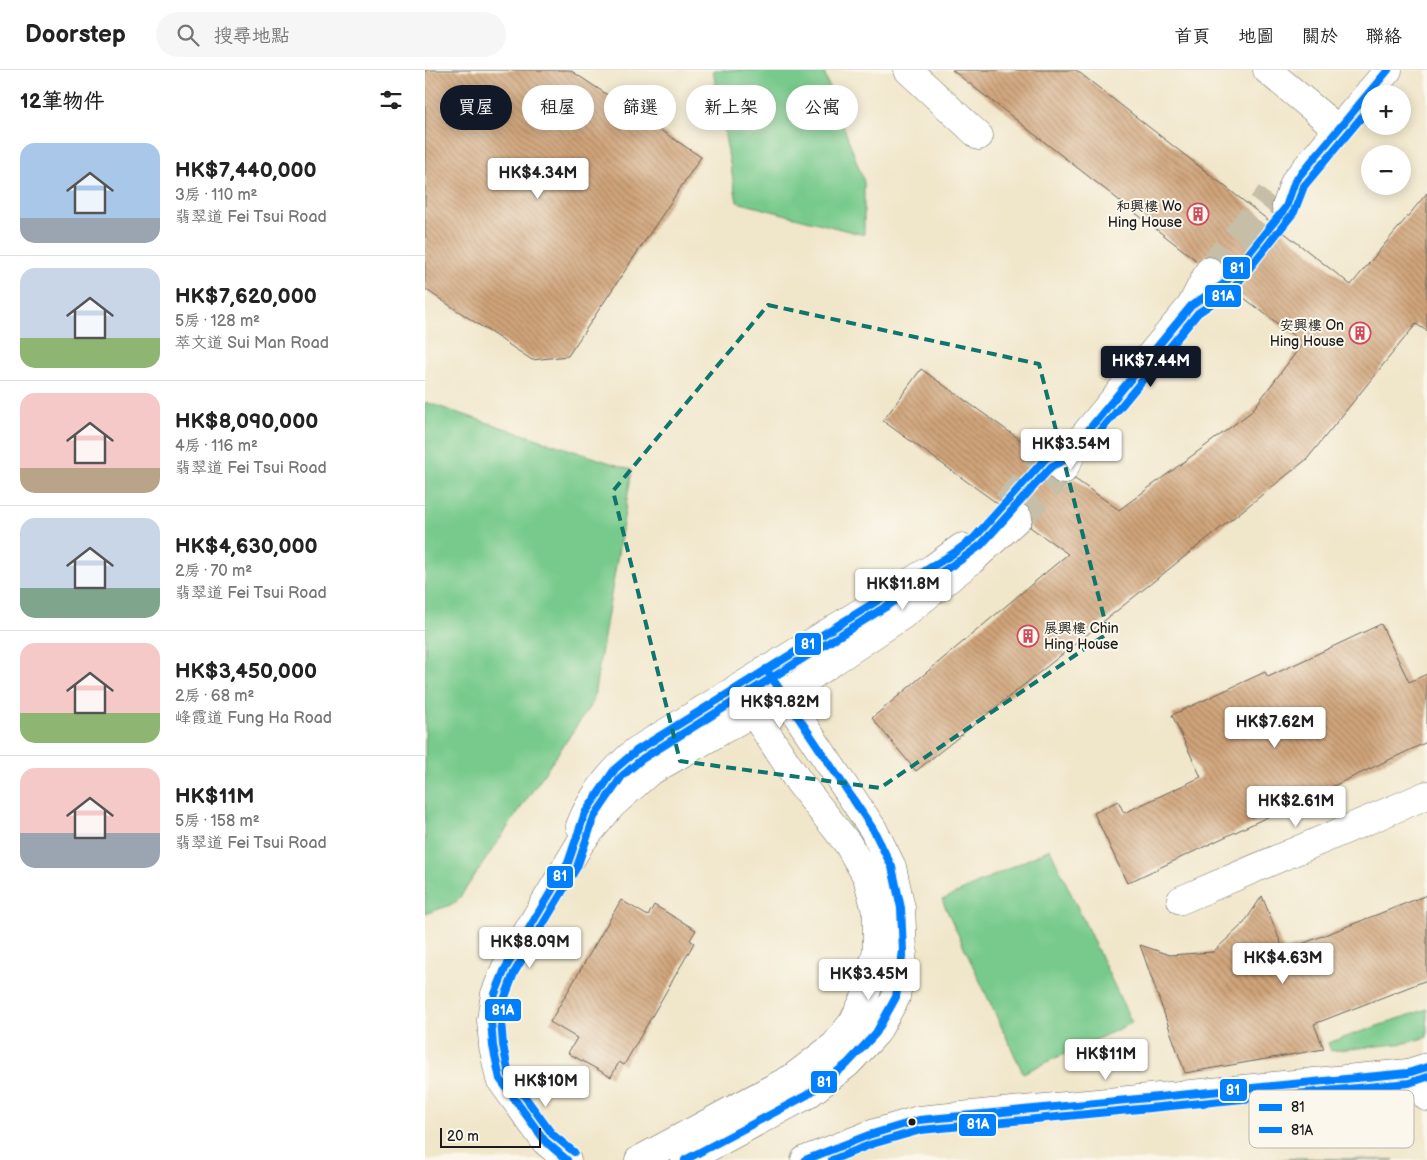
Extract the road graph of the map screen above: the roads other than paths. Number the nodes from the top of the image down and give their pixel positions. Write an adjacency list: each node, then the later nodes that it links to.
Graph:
1 (908, 70): 5 (street)
2 (1267, 70): 4 (street)
3 (1388, 70): 4 (street)
4 (1338, 129): 6 (street)
5 (979, 136)
6 (1278, 201)
7 (1217, 277): 8 (street)
8 (1055, 464)
9 (766, 669): 10 (street); 11 (street); 11 (street)
10 (737, 688): 12 (street); 14 (street)
11 (783, 695): 12 (street); 20 (street)
12 (753, 712): 14 (street); 19 (street)
13 (1427, 795): 15 (street)
14 (568, 863): 18 (street)
15 (1181, 900)
16 (1417, 1070): 17 (street); 21 (street)
17 (1427, 1097)
18 (567, 1160)
19 (639, 1160)
20 (685, 1160)
21 (805, 1160)

